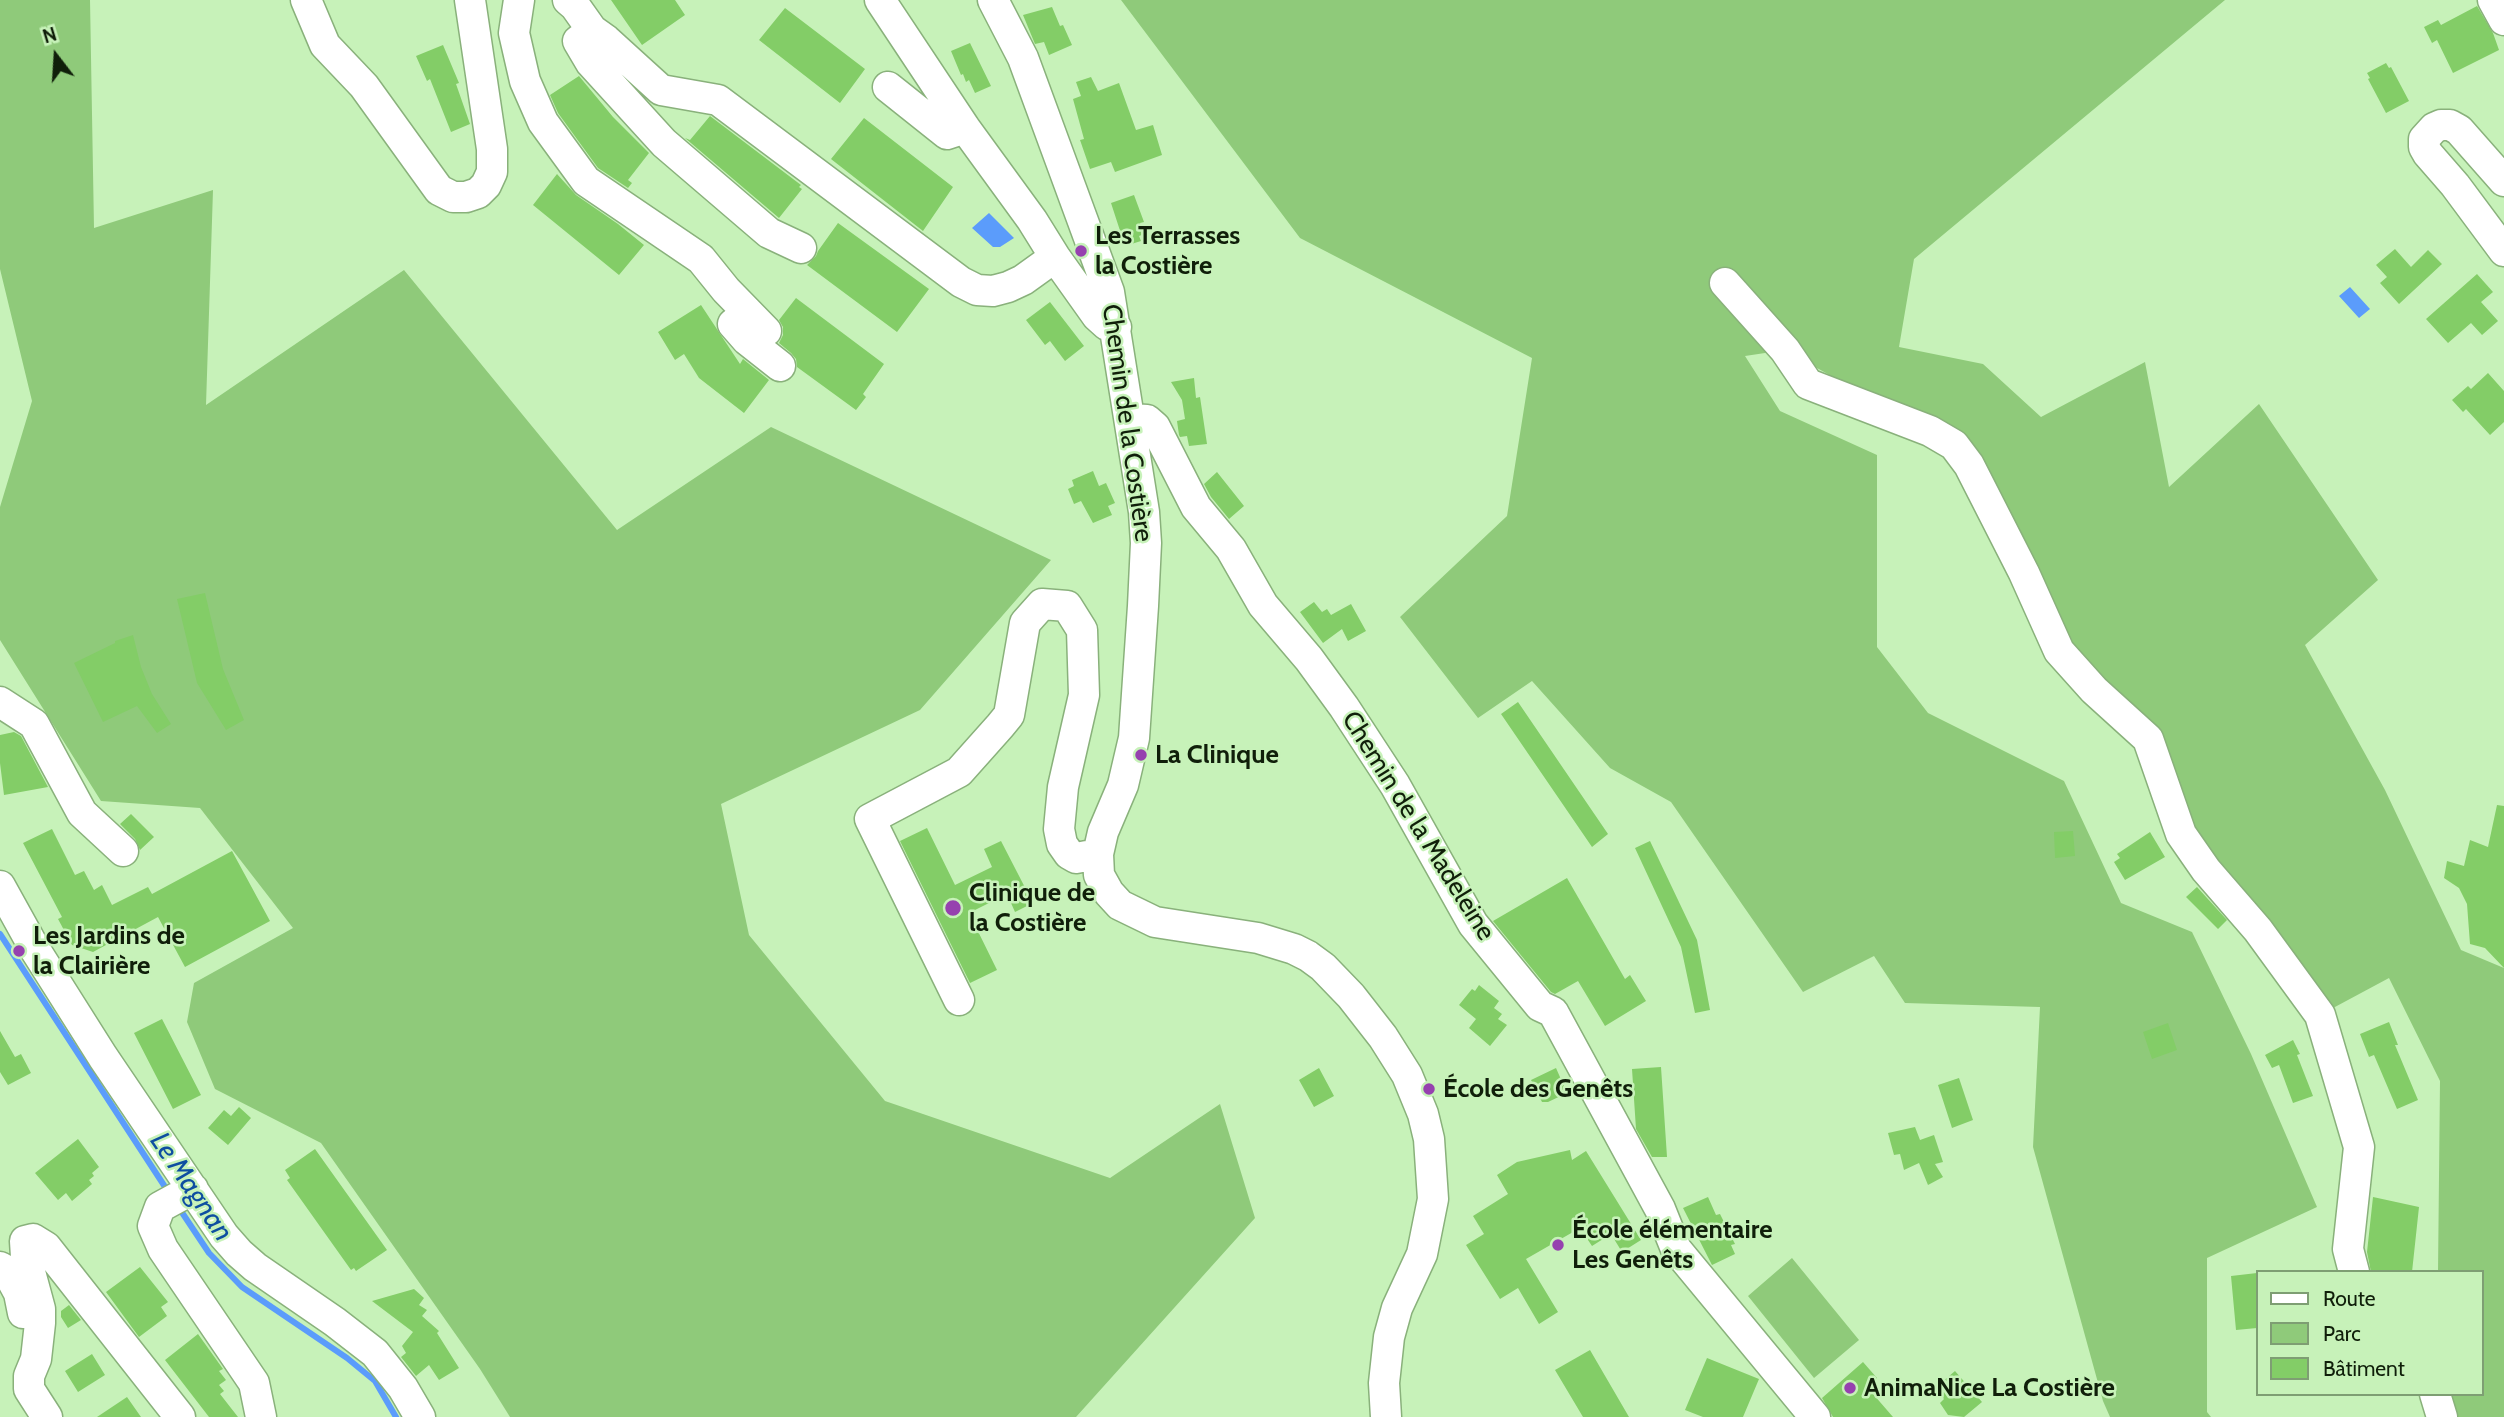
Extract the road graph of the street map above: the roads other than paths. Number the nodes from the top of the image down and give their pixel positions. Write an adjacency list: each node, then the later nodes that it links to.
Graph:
1 (306, 0): 2 (street)
2 (470, 0)
3 (519, 0): 16 (street)
4 (568, 0): 9 (street)
5 (880, 0): 11 (street)
6 (993, 0): 18 (street, Chemin de la Costière)
7 (2493, 0): 8 (street)
8 (2504, 20)
9 (592, 30): 13 (street); 15 (street)
10 (888, 87): 11 (street)
11 (965, 128): 15 (street)
12 (2504, 181): 14 (street)
13 (801, 248)
14 (2504, 251)
15 (1055, 257): 18 (street)
16 (701, 259): 19 (street); 20 (street)
17 (1725, 283): 29 (street)
18 (1116, 327): 21 (street, Chemin de la Costière)
19 (766, 331)
20 (780, 366)
21 (1130, 419): 24 (street, Chemin de la Costière); 37 (street, Chemin de la Madeleine)
22 (0, 702): 23 (street)
23 (123, 851)
24 (1098, 854): 26 (street); 36 (street)
25 (0, 886): 27 (street)
26 (959, 1000)
27 (178, 1197): 34 (street); 35 (street)
28 (0, 1267): 30 (street)
29 (2353, 1270)
30 (29, 1376): 32 (street); 33 (street)
31 (2436, 1396): 38 (street)
32 (47, 1417)
33 (180, 1417)
34 (261, 1417)
35 (420, 1417)
36 (1387, 1417)
37 (1815, 1417)
38 (2442, 1417)

